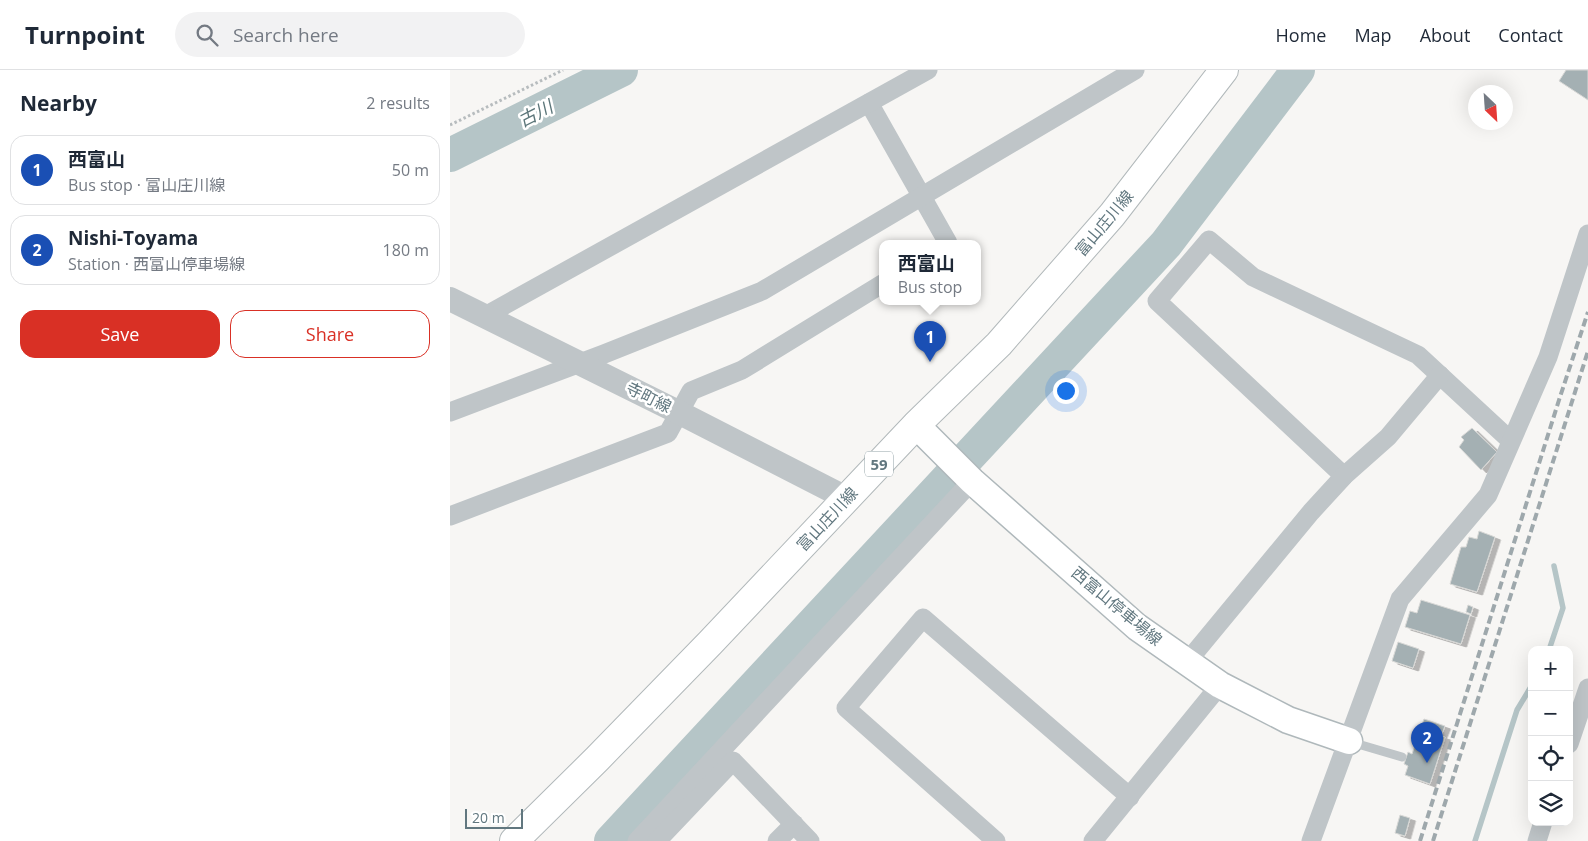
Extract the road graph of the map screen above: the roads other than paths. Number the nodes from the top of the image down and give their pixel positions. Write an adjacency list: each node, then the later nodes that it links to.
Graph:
1 (928, 70): 4 (street)
2 (1135, 70): 5 (street)
3 (1224, 70): 15 (main road, 富山庄川線 / 59)
4 (869, 103): 5 (street); 10 (street)
5 (921, 197): 7 (street); 11 (street)
6 (1588, 234): 16 (street)
7 (946, 240)
8 (879, 286): 14 (street)
9 (450, 299): 10 (street, 寺町線)
10 (485, 316): 11 (street, 寺町線)
11 (578, 363): 13 (street); 14 (street, 寺町線)
12 (1440, 375): 16 (street); 17 (street); 17 (street)
13 (450, 412)
14 (680, 412): 19 (street, 寺町線); 20 (street)
15 (916, 425): 18 (main road, 西富山停車場線); 19 (main road, 富山庄川線 / 59)
16 (1511, 441): 25 (street)
17 (1344, 476): 21 (street)
18 (972, 481): 21 (main road, 西富山停車場線); 31 (street)
19 (846, 498): 30 (main road, 富山庄川線 / 59)
20 (450, 516)
21 (1186, 662): 22 (main road, 西富山停車場線)
22 (1220, 685): 25 (main road, 西富山停車場線); 27 (street)
23 (1588, 688): 24 (street)
24 (1572, 736)
25 (1348, 741): 26 (lane); 37 (street)
26 (1402, 757)
27 (1130, 796): 35 (street); 36 (street)
28 (794, 824): 32 (street); 33 (street); 34 (street)
29 (1543, 826): 38 (street)
30 (514, 841)
31 (637, 841)
32 (657, 841)
33 (777, 841)
34 (810, 841)
35 (996, 841)
36 (1093, 841)
37 (1311, 841)
38 (1537, 841)

